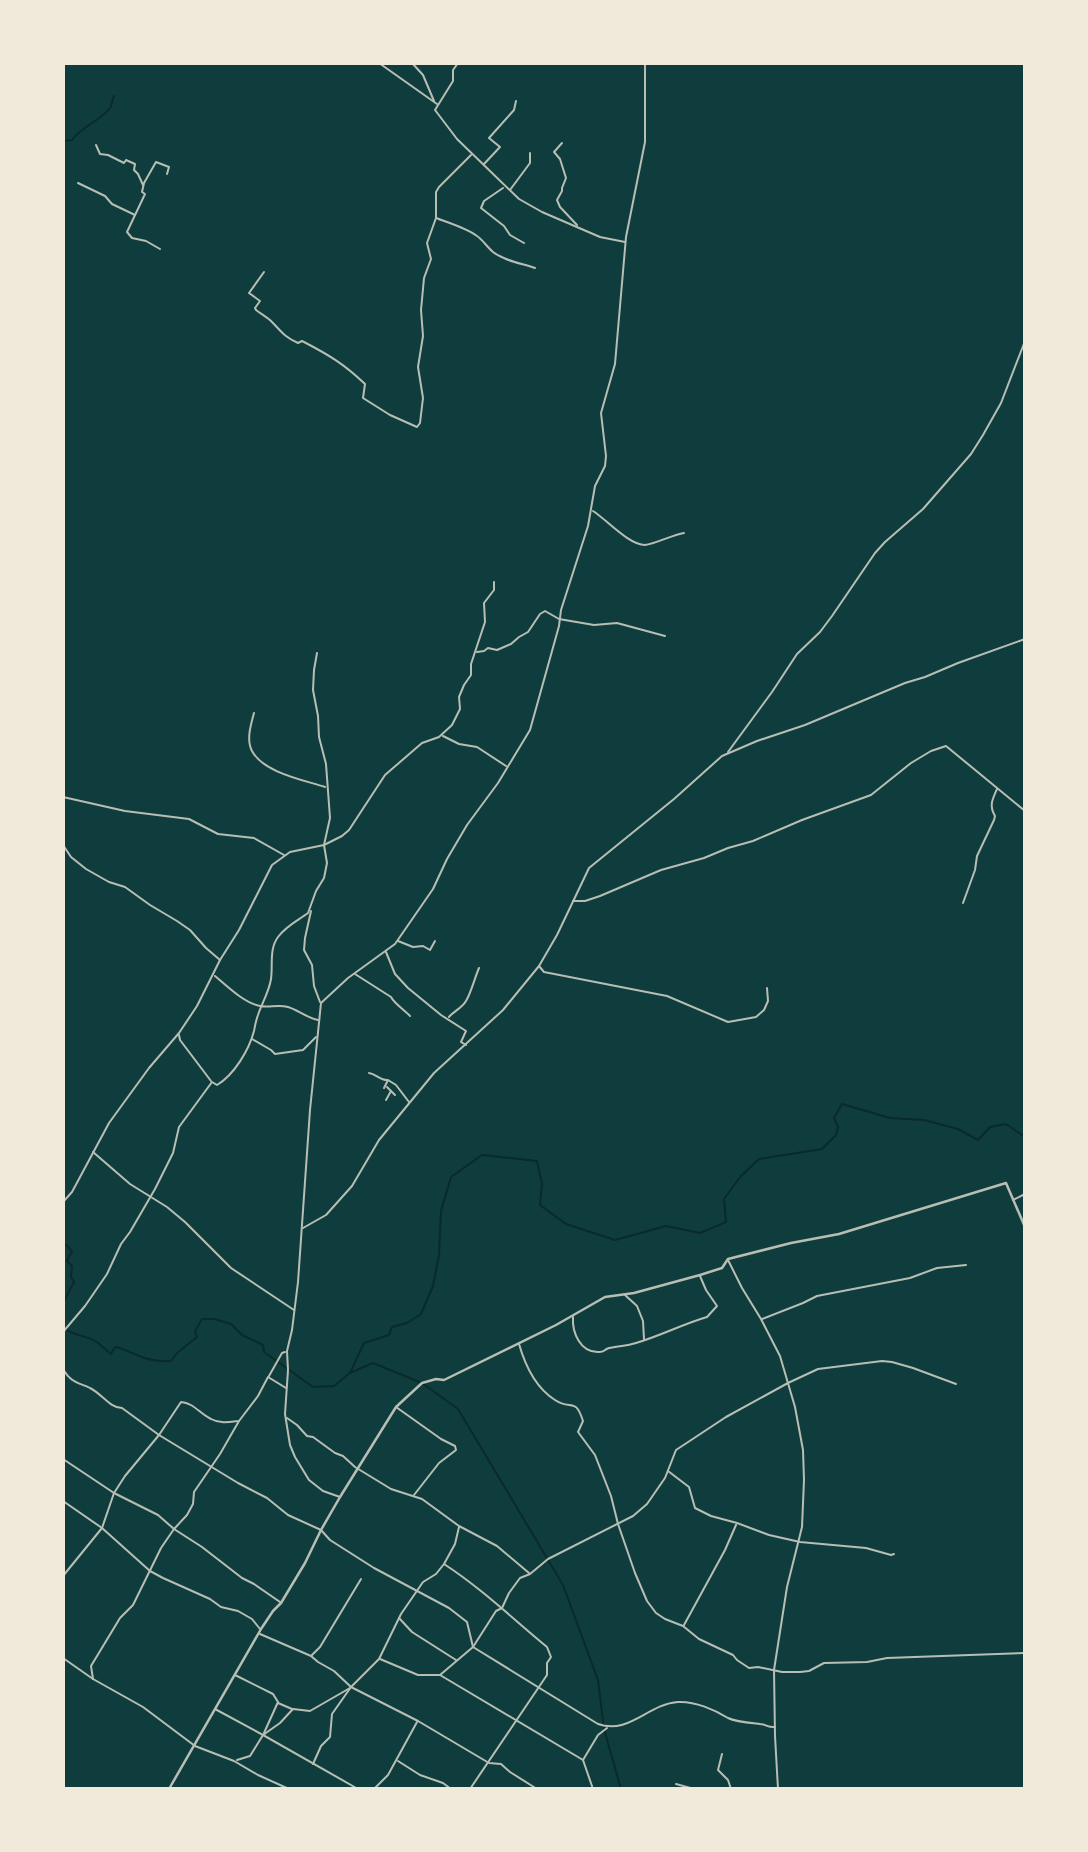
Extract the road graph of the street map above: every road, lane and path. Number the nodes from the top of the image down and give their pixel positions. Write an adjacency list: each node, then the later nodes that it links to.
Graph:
1 (379, 63): 6 (street)
2 (412, 63): 6 (street)
3 (457, 63): 6 (street)
4 (645, 63): 20 (street)
5 (516, 101): 11 (street)
6 (436, 103): 10 (street)
7 (562, 142): 19 (street)
8 (96, 145): 14 (street)
9 (530, 153): 16 (street)
10 (472, 154): 11 (street); 18 (street)
11 (484, 165): 15 (street)
12 (167, 174): 14 (street)
13 (78, 183): 17 (street)
14 (143, 186): 17 (street)
15 (505, 187): 16 (street); 21 (street)
16 (510, 191): 19 (street)
17 (136, 216): 22 (street)
18 (436, 218): 23 (street); 24 (street)
19 (580, 228): 20 (street)
20 (626, 242): 26 (street)
21 (524, 243)
22 (160, 249)
23 (535, 268)
24 (264, 272)
25 (1025, 341): 36 (street)
26 (592, 511): 27 (street); 29 (street)
27 (684, 533)
28 (494, 582): 32 (street)
29 (559, 620): 30 (street); 32 (street); 37 (street)
30 (664, 636)
31 (1025, 639): 36 (street)
32 (476, 652): 35 (street)
33 (317, 653): 38 (street)
34 (254, 713): 38 (street)
35 (441, 735): 37 (street); 42 (street)
36 (727, 752): 45 (street)
37 (507, 767): 48 (street)
38 (327, 787): 42 (street)
39 (997, 788): 41 (street); 45 (street); 46 (street)
40 (63, 797): 44 (street)
41 (1025, 811)
42 (324, 845): 44 (street); 47 (street)
43 (64, 847): 51 (street)
44 (285, 855): 51 (street)
45 (572, 901): 52 (street)
46 (963, 903)
47 (310, 909): 57 (street); 58 (street)
48 (397, 941): 49 (street); 50 (street)
49 (435, 941)
50 (385, 951): 54 (street); 60 (street)
51 (220, 960): 55 (street)
52 (539, 966): 56 (street); 65 (street)
53 (479, 968): 60 (street)
54 (354, 974): 57 (street); 59 (street)
55 (214, 975): 58 (street); 62 (street)
56 (767, 988)
57 (321, 1003): 61 (street)
58 (261, 1007): 61 (street); 64 (street)
59 (410, 1016)
60 (449, 1018): 65 (street)
61 (319, 1020): 63 (street)
62 (179, 1033): 68 (street); 73 (street)
63 (317, 1036): 64 (street); 79 (street)
64 (251, 1039): 68 (street)
65 (466, 1045): 72 (street)
66 (369, 1073): 67 (street)
67 (388, 1080): 69 (street); 72 (street)
68 (212, 1082): 75 (street)
69 (392, 1090): 70 (street); 71 (street)
70 (396, 1095)
71 (386, 1100)
72 (410, 1103): 79 (street)
73 (93, 1152): 75 (street); 77 (street)
74 (1025, 1194): 76 (street)
75 (150, 1196): 84 (street); 87 (street)
76 (1013, 1200): 78 (street); 80 (street)
77 (63, 1202)
78 (1025, 1227)
79 (303, 1229): 84 (street)
80 (728, 1259): 82 (street); 86 (street)
81 (966, 1265): 86 (street)
82 (699, 1276): 83 (street); 88 (street)
83 (625, 1294): 85 (street); 88 (street)
84 (295, 1311): 90 (street)
85 (572, 1315): 88 (street); 89 (street)
86 (761, 1319): 93 (street)
87 (63, 1332)
88 (644, 1340)
89 (519, 1343): 96 (street); 109 (street)
90 (287, 1351): 92 (street); 95 (street)
91 (63, 1369): 99 (street)
92 (268, 1377): 95 (street); 98 (street)
93 (788, 1382): 94 (street); 103 (street); 114 (street)
94 (956, 1384)
95 (286, 1388): 97 (street)
96 (397, 1407): 102 (street); 105 (street)
97 (286, 1417): 102 (street); 106 (street)
98 (239, 1421): 99 (street); 101 (street)
99 (159, 1435): 101 (street); 104 (street)
100 (63, 1459): 104 (street)
101 (211, 1466): 112 (street); 113 (street)
102 (357, 1468): 105 (street); 106 (street)
103 (667, 1470): 108 (street); 109 (street)
104 (114, 1493): 111 (street); 112 (street)
105 (413, 1496): 110 (street)
106 (340, 1497): 113 (street)
107 (63, 1501): 111 (street)
108 (737, 1523): 114 (street); 125 (street)
109 (618, 1524): 118 (street); 125 (street)
110 (459, 1526): 116 (street); 118 (street)
111 (102, 1528): 117 (street); 119 (street)
112 (174, 1529): 117 (street); 122 (street)
113 (321, 1530): 121 (street); 122 (street)
114 (800, 1542): 115 (street); 133 (street)
115 (894, 1554)
116 (444, 1564): 121 (street); 123 (street)
117 (150, 1571): 126 (street); 136 (street)
118 (530, 1574): 123 (street)
119 (63, 1576)
120 (361, 1579): 129 (street)
121 (417, 1592): 124 (street); 127 (street)
122 (281, 1602): 126 (street)
123 (502, 1608): 127 (street); 138 (street)
124 (399, 1618): 131 (street); 132 (street)
125 (683, 1626): 133 (street)
126 (260, 1631): 129 (street); 134 (street)
127 (473, 1647): 132 (street); 138 (street)
128 (1025, 1653): 133 (street)
129 (311, 1656): 137 (street)
130 (63, 1658): 136 (street)
131 (379, 1659): 135 (street); 137 (street)
132 (457, 1661): 135 (street)
133 (774, 1670): 144 (street)
134 (234, 1675): 139 (street); 140 (street)
135 (440, 1675): 142 (street)
136 (93, 1679): 147 (street)
137 (351, 1687): 141 (street); 143 (street); 153 (street)
138 (539, 1688): 142 (street); 145 (street)
139 (278, 1702): 141 (street); 146 (street)
140 (214, 1709): 146 (street); 147 (street)
141 (293, 1709): 146 (street)
142 (515, 1720): 150 (street); 152 (street)
143 (418, 1721): 149 (street); 152 (street)
144 (775, 1727): 145 (street); 165 (street)
145 (607, 1728): 150 (street)
146 (263, 1735): 151 (street); 153 (street)
147 (195, 1746): 151 (street); 155 (street)
148 (722, 1754): 164 (street)
149 (397, 1760): 158 (street); 159 (street)
150 (583, 1760): 162 (street)
151 (234, 1761): 156 (street)
152 (489, 1763): 160 (street); 161 (street)
153 (313, 1765): 157 (street)
154 (676, 1784): 163 (street)
155 (169, 1789)
156 (289, 1789)
157 (358, 1789)
158 (374, 1789)
159 (451, 1789)
160 (470, 1789)
161 (537, 1789)
162 (593, 1789)
163 (694, 1789)
164 (731, 1789)
165 (778, 1789)

